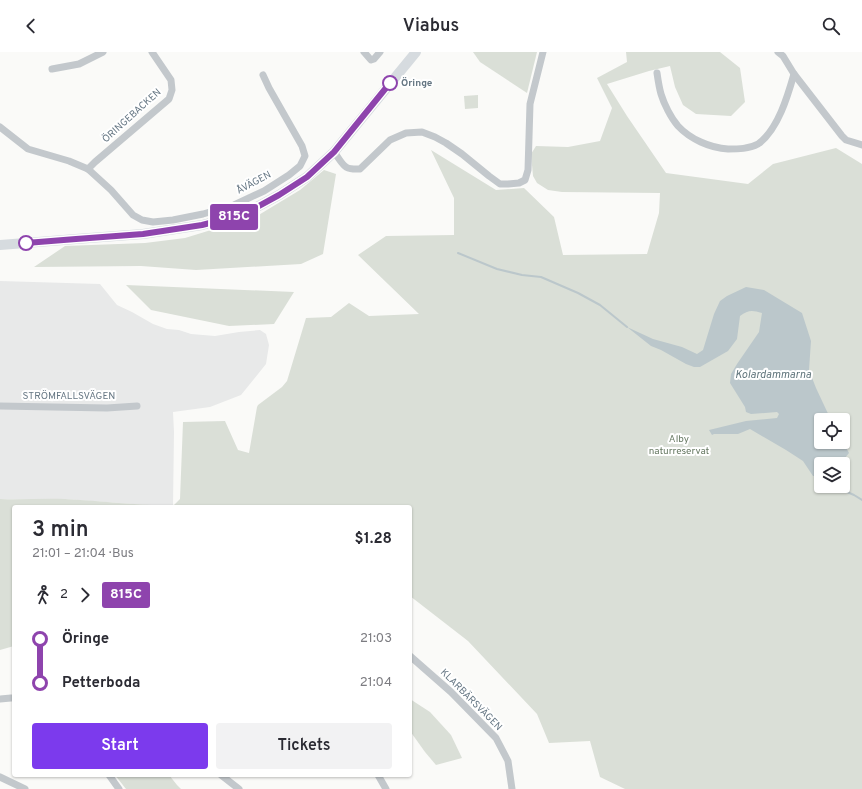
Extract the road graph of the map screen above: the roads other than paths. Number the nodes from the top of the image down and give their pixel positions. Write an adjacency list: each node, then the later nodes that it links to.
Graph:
1 (103, 52): 8 (street)
2 (152, 52): 15 (street, ÖRINGEBACKEN)
3 (364, 52): 4 (street)
4 (380, 52)
5 (416, 52): 14 (main road)
6 (543, 52): 14 (street)
7 (778, 52): 10 (street)
8 (52, 69)
9 (656, 73): 10 (street)
10 (794, 74): 13 (street)
11 (263, 75): 15 (street, ÅVÄGEN)
12 (0, 127): 15 (street, ÅVÄGEN)
13 (862, 144)
14 (334, 152): 16 (main road)
15 (88, 169)
16 (76, 239): 17 (main road); 18 (main road)
17 (0, 240)
18 (0, 246)
19 (0, 406): 20 (street, STRÖMFALLSVÄGEN)
20 (137, 406)
21 (412, 658): 32 (street, KLARBÄRSVÄGEN)
22 (12, 698): 23 (street)
23 (0, 699)
24 (0, 777): 28 (street)
25 (110, 777): 29 (street)
26 (224, 777): 30 (street)
27 (379, 777): 31 (street)
28 (25, 789)
29 (119, 789)
30 (239, 789)
31 (386, 789)
32 (512, 789)

